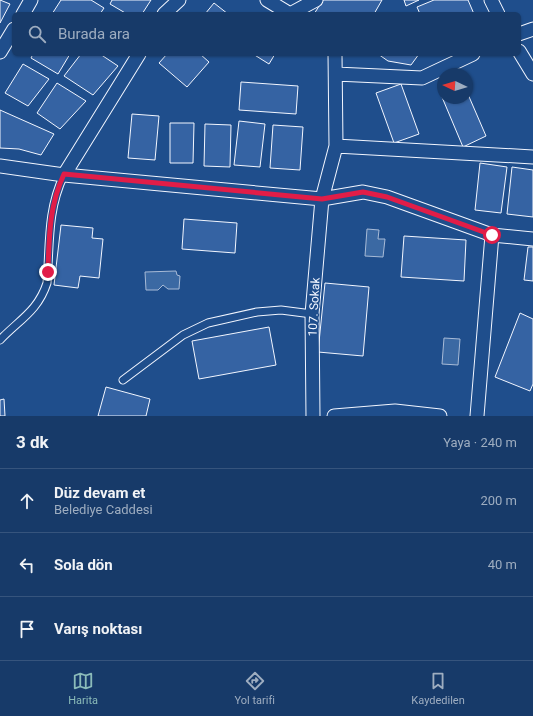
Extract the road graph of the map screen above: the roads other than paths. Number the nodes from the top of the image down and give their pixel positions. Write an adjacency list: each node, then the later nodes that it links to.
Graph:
1 (31, 0): 6 (street)
2 (179, 0): 7 (street)
3 (267, 0): 8 (street)
4 (316, 0): 9 (street)
5 (490, 0): 10 (street)
6 (24, 12)
7 (166, 12)
8 (287, 12)
9 (294, 12)
10 (497, 12)
11 (533, 29): 13 (street)
12 (12, 33): 14 (street)
13 (521, 33)
14 (0, 52)
15 (521, 54): 20 (street)
16 (138, 56): 24 (street)
17 (335, 56): 19 (street, 107. Sokak)
18 (469, 56): 19 (street)
19 (336, 74): 21 (street, 107. Sokak)
20 (533, 74)
21 (336, 146): 22 (street); 25 (street, 107. Sokak)
22 (533, 157)
23 (0, 166): 24 (street)
24 (64, 174): 25 (street); 29 (lane)
25 (322, 199): 26 (street); 28 (street, 107. Sokak)
26 (492, 235): 27 (street); 34 (street)
27 (533, 239)
28 (312, 314): 30 (lane); 31 (street, 107. Sokak)
29 (0, 340)
30 (123, 380)
31 (314, 416)
32 (334, 416): 33 (street)
33 (440, 416)
34 (477, 416)

